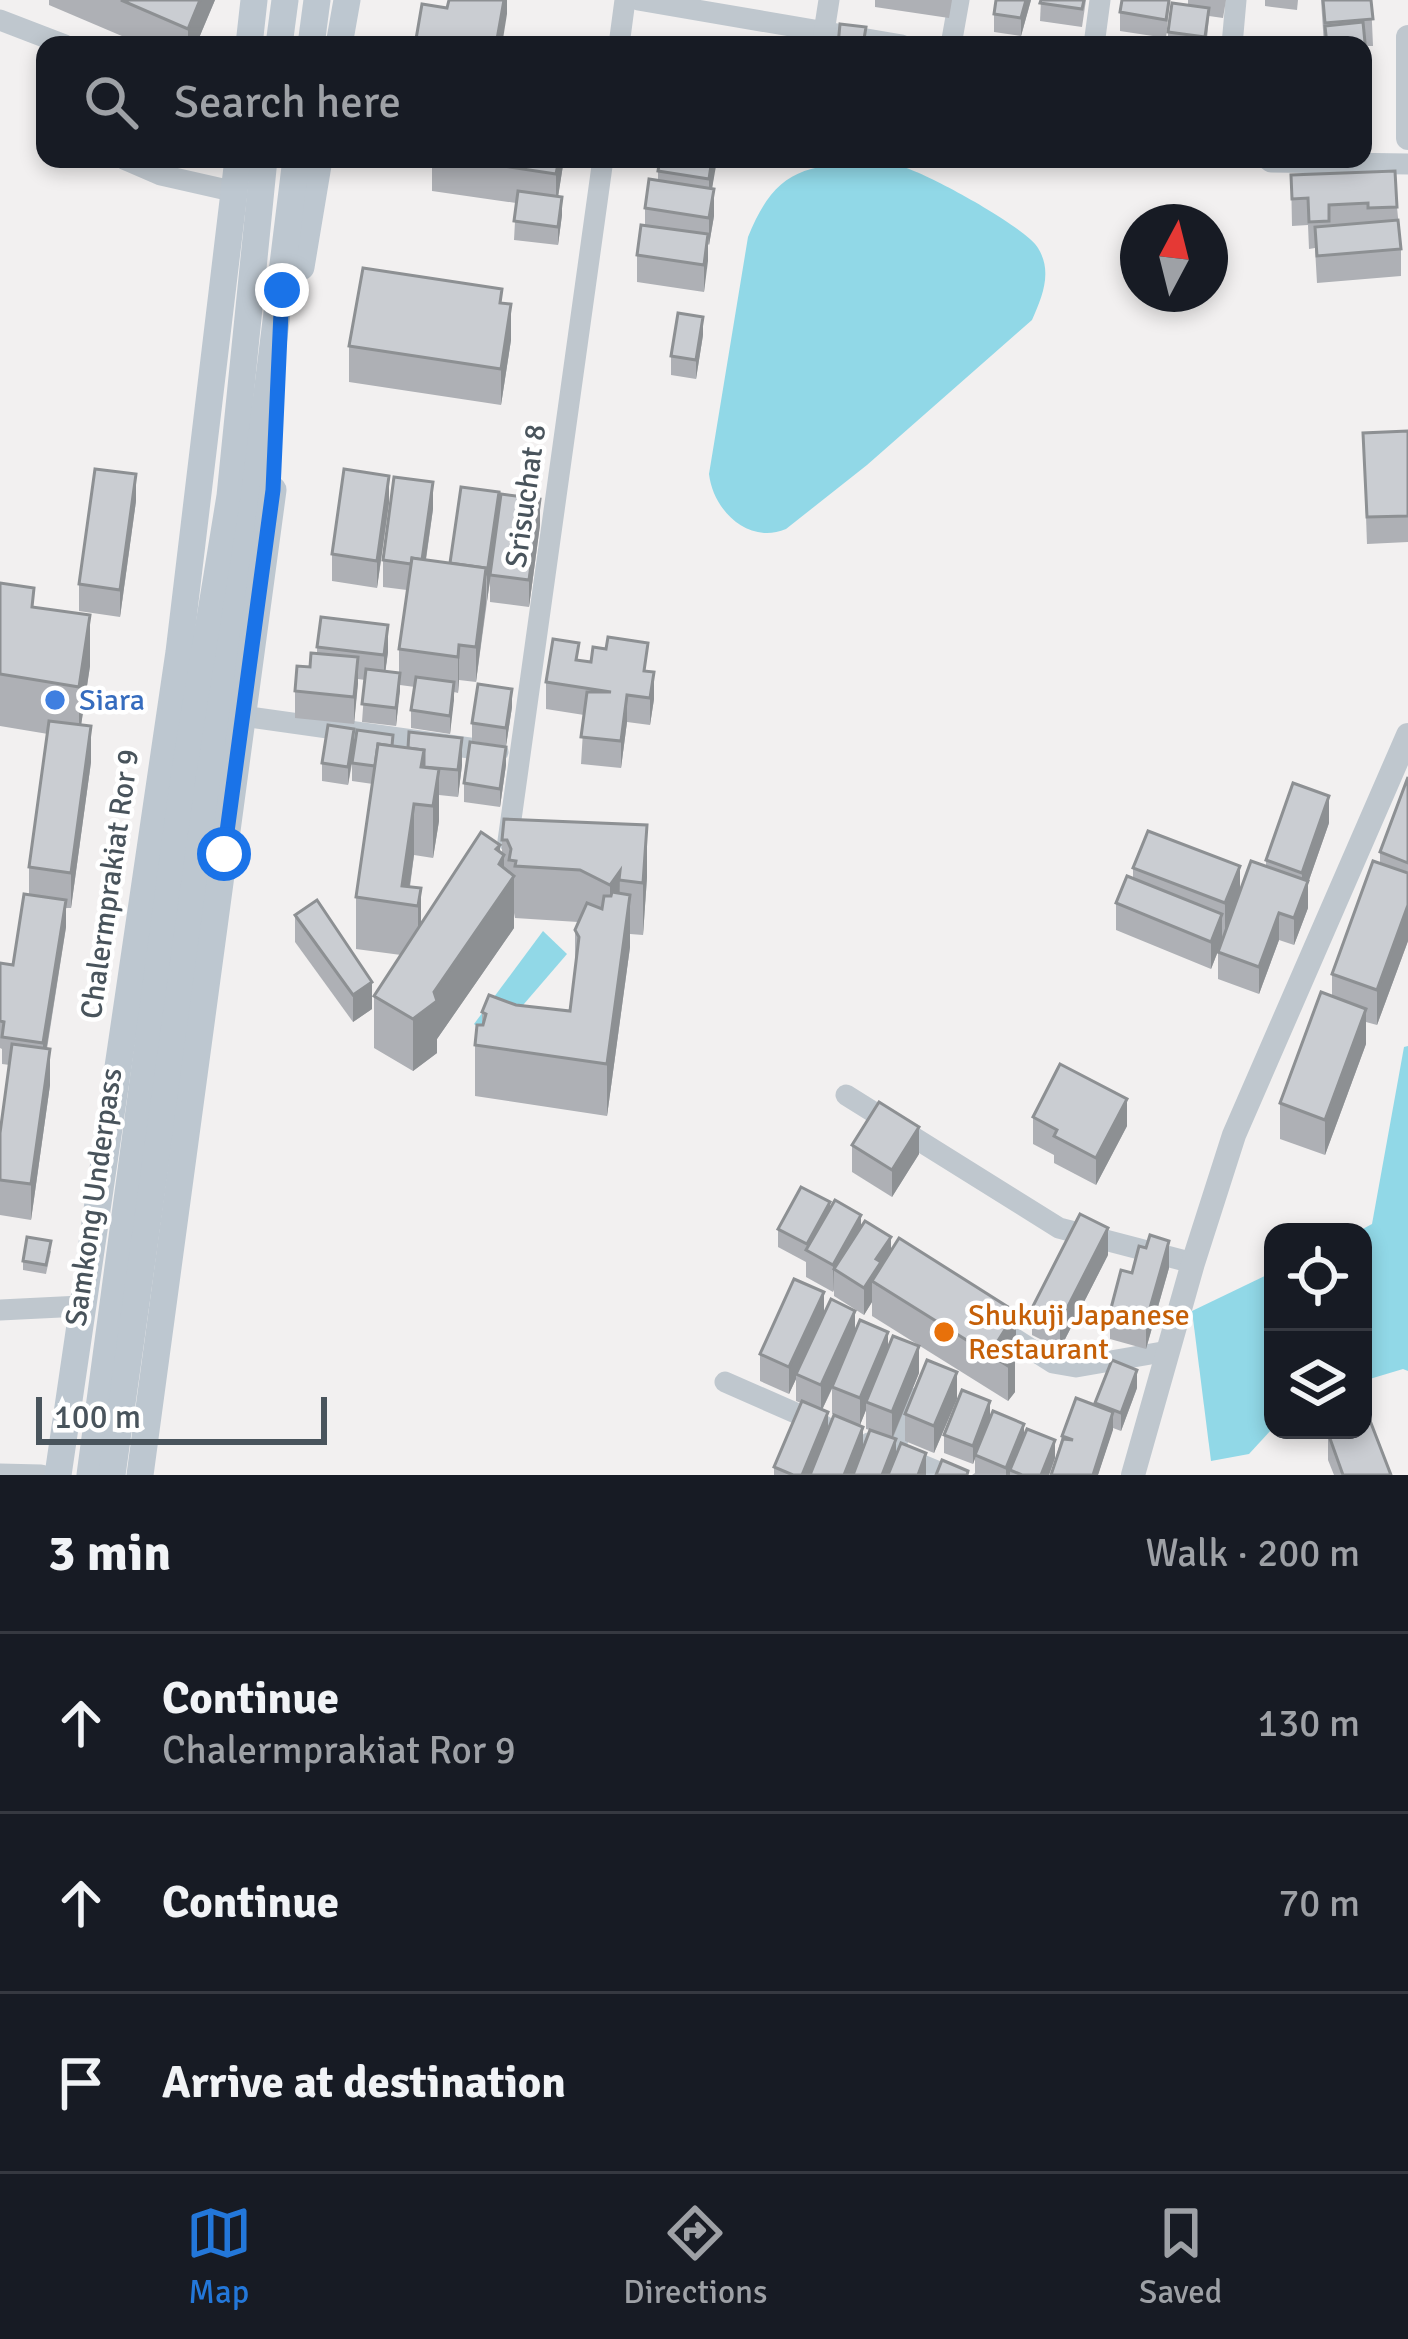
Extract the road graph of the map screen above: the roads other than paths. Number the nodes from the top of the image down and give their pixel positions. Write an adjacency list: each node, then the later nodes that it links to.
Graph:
1 (254, 0): 15 (main road)
2 (285, 0): 16 (main road)
3 (317, 0): 17 (main road)
4 (347, 0): 18 (main road)
5 (625, 0): 19 (street)
6 (638, 0): 11 (street)
7 (829, 0): 13 (street)
8 (959, 0): 21 (street)
9 (1100, 0): 22 (street)
10 (1236, 0): 23 (street)
11 (688, 5): 13 (street)
12 (0, 20): 14 (street)
13 (824, 32): 20 (street)
14 (42, 36)
15 (250, 36)
16 (280, 36)
17 (312, 36)
18 (341, 36)
19 (620, 36)
20 (848, 36)
21 (953, 36)
22 (1095, 36)
23 (1233, 36)
24 (1408, 37): 25 (street)
25 (1408, 138)
26 (1372, 164): 27 (street)
27 (1408, 164)
28 (145, 168): 34 (street)
29 (237, 168): 34 (main road, Chalermprakiat Ror 9)
30 (263, 168): 35 (main road)
31 (295, 168): 36 (main road)
32 (318, 168): 38 (main road)
33 (602, 168): 41 (street, Srisuchat 8)
34 (236, 192): 37 (main road, Chalermprakiat Ror 9)
35 (251, 287): 37 (main road); 56 (main road, Samkong Underpass)
36 (282, 290): 38 (main road); 57 (main road, Samkong Underpass)
37 (200, 479): 45 (main road, Chalermprakiat Ror 9)
38 (273, 490): 39 (main road)
39 (243, 716): 41 (street); 58 (main road)
40 (1408, 735): 44 (street)
41 (520, 755): 42 (street, Srisuchat 8)
42 (508, 841)
43 (846, 1095): 44 (street)
44 (1193, 1263): 48 (street)
45 (82, 1306): 46 (street); 55 (main road, Chalermprakiat Ror 9)
46 (0, 1310)
47 (983, 1318): 48 (street)
48 (1168, 1351): 59 (street)
49 (927, 1372): 51 (street)
50 (725, 1382): 51 (street)
51 (876, 1452): 53 (street)
52 (0, 1474): 54 (street)
53 (940, 1474)
54 (41, 1475)
55 (58, 1475)
56 (91, 1475)
57 (112, 1475)
58 (140, 1475)
59 (1133, 1475)

